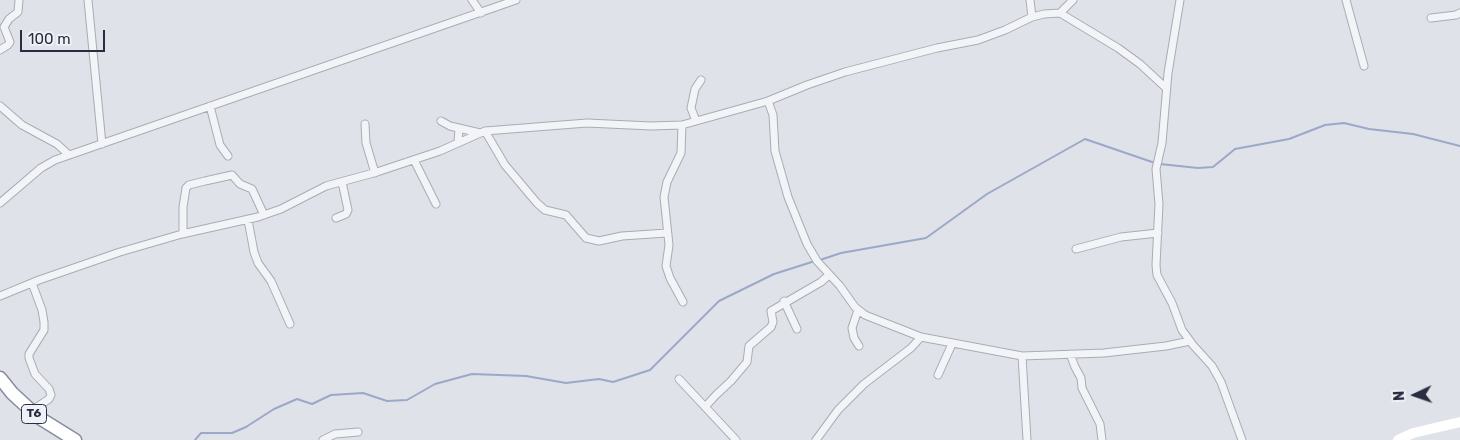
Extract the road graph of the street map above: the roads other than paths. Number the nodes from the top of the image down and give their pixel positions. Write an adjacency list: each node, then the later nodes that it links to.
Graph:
1 (19, 0): 14 (street)
2 (88, 0): 28 (street)
3 (472, 0): 9 (street)
4 (516, 0): 9 (street)
5 (1030, 0): 12 (street)
6 (1073, 0): 10 (street)
7 (1180, 0): 17 (street)
8 (1346, 0): 15 (street)
9 (481, 13): 20 (street)
10 (1060, 13): 12 (street); 17 (street)
11 (1460, 13): 13 (street)
12 (1032, 17): 18 (street)
13 (1431, 18)
14 (0, 50)
15 (1364, 66)
16 (701, 80): 22 (street)
17 (1166, 88): 40 (street)
18 (768, 101): 22 (street); 43 (street)
19 (0, 106): 29 (street)
20 (210, 106): 28 (street); 30 (street)
21 (441, 121): 25 (street)
22 (696, 121): 24 (street)
23 (366, 124): 32 (street)
24 (682, 125): 26 (street); 39 (street)
25 (459, 128): 26 (street); 27 (street)
26 (483, 132): 27 (street); 39 (street)
27 (458, 143): 31 (street)
28 (102, 144): 29 (street)
29 (69, 155): 34 (street)
30 (228, 156)
31 (414, 160): 32 (street); 35 (street)
32 (375, 172): 33 (street)
33 (342, 182): 36 (street); 37 (street)
34 (0, 203)
35 (436, 204)
36 (264, 215): 38 (street); 41 (street)
37 (336, 218)
38 (248, 220): 41 (street); 49 (street)
39 (667, 233): 47 (street)
40 (1158, 233): 42 (street); 52 (street)
41 (184, 234): 44 (street)
42 (1076, 249)
43 (829, 275): 46 (street); 48 (street)
44 (32, 283): 45 (street); 61 (street)
45 (0, 296)
46 (784, 301): 50 (street); 60 (street)
47 (683, 302)
48 (858, 310): 51 (street); 54 (street)
49 (290, 324)
50 (797, 329)
51 (921, 337): 53 (street); 67 (street)
52 (1190, 341): 55 (street); 70 (street)
53 (952, 344): 56 (street); 57 (street)
54 (859, 346)
55 (1070, 354): 56 (street); 69 (street)
56 (1022, 356): 68 (street)
57 (938, 375)
58 (0, 378): 61 (highway, T6)
59 (679, 379): 60 (street)
60 (705, 407): 66 (street)
61 (31, 411): 64 (highway, T6)
62 (1460, 422): 71 (street)
63 (358, 432): 65 (street)
64 (75, 440)
65 (323, 440)
66 (736, 440)
67 (816, 440)
68 (1027, 440)
69 (1102, 440)
70 (1242, 440)
71 (1398, 440)

